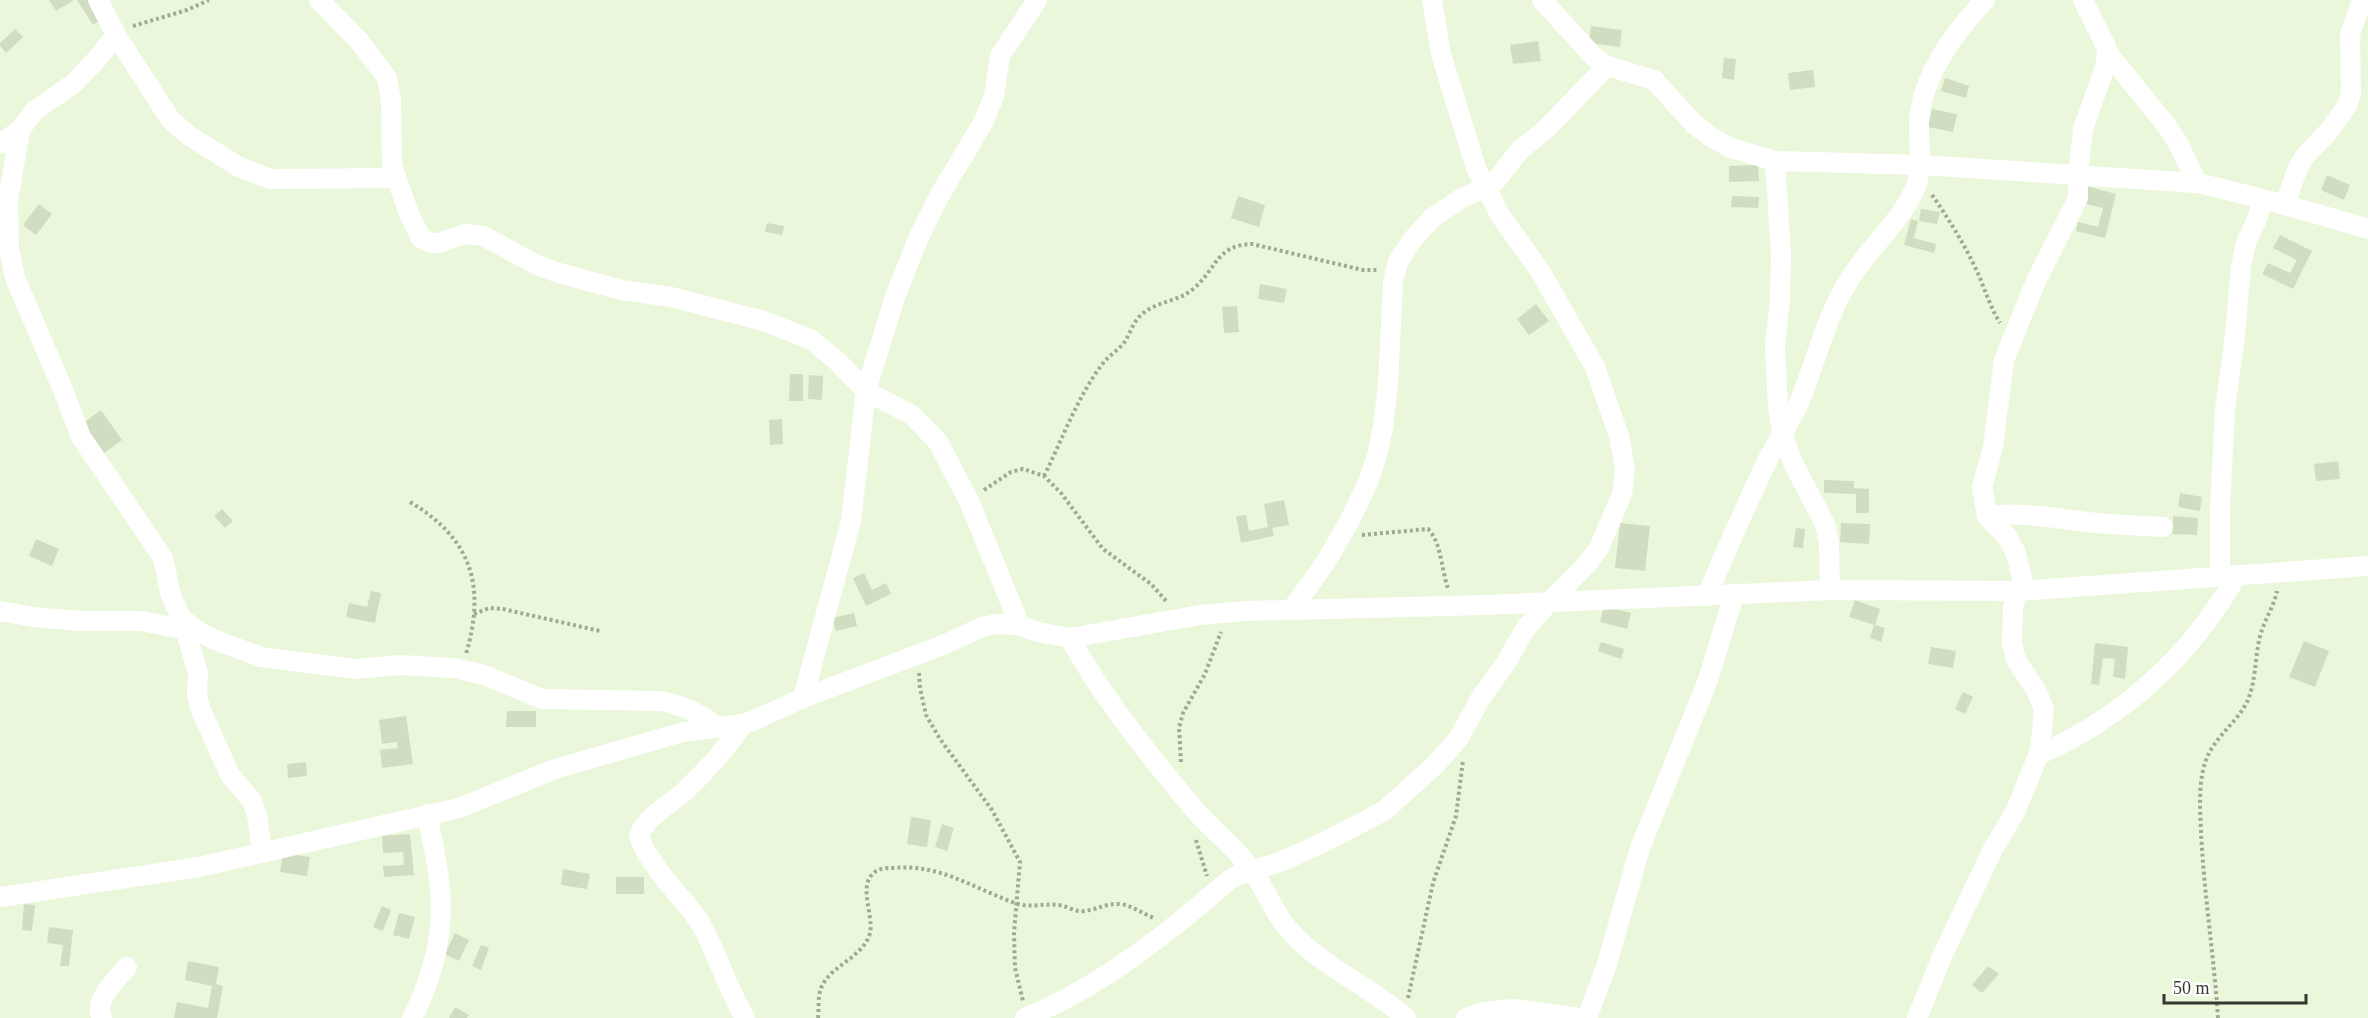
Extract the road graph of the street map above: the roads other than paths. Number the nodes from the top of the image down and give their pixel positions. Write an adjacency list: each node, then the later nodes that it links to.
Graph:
1 (98, 0): 9 (street)
2 (320, 0): 17 (street)
3 (1037, 0): 23 (street)
4 (1432, 0): 19 (street)
5 (1542, 0): 11 (street)
6 (1985, 0): 15 (street)
7 (2083, 0): 10 (street)
8 (2362, 0): 21 (street)
9 (116, 35): 12 (street); 17 (street)
10 (2107, 52): 16 (street); 18 (street)
11 (1607, 66): 14 (street); 19 (street)
12 (20, 130): 13 (street); 37 (street)
13 (0, 144)
14 (1775, 161): 15 (street); 24 (street)
15 (1920, 171): 16 (street); 24 (street)
16 (2078, 174): 18 (street); 25 (street)
17 (396, 178): 23 (street)
18 (2198, 183): 20 (street)
19 (1485, 188): 33 (street); 34 (street)
20 (2262, 200): 21 (street); 28 (street)
21 (2285, 204): 22 (street)
22 (2368, 229)
23 (866, 390): 36 (street); 39 (street)
24 (1782, 432): 29 (street); 32 (street)
25 (1987, 516): 26 (street); 30 (street)
26 (2163, 527)
27 (2368, 566): 28 (street)
28 (2229, 576): 30 (street); 42 (street)
29 (1830, 590): 30 (street); 31 (street)
30 (2022, 590): 42 (street)
31 (1734, 594): 32 (street); 55 (street)
32 (1707, 596): 33 (street)
33 (1549, 602): 34 (street); 45 (street)
34 (1292, 609): 38 (street)
35 (0, 611): 37 (street)
36 (1018, 625): 38 (street); 39 (street)
37 (189, 627): 41 (street); 44 (street)
38 (1070, 638): 45 (street)
39 (803, 698): 40 (street)
40 (743, 724): 41 (street); 52 (street)
41 (718, 727): 43 (street)
42 (2038, 755): 56 (street)
43 (427, 814): 44 (street); 51 (street)
44 (262, 853): 46 (street)
45 (1251, 869): 48 (street); 49 (street)
46 (0, 897)
47 (127, 967): 50 (street)
48 (1027, 1017)
49 (1405, 1017)
50 (102, 1018)
51 (412, 1018)
52 (745, 1018)
53 (1466, 1018): 54 (street)
54 (1580, 1018)
55 (1587, 1018)
56 (1917, 1018)

